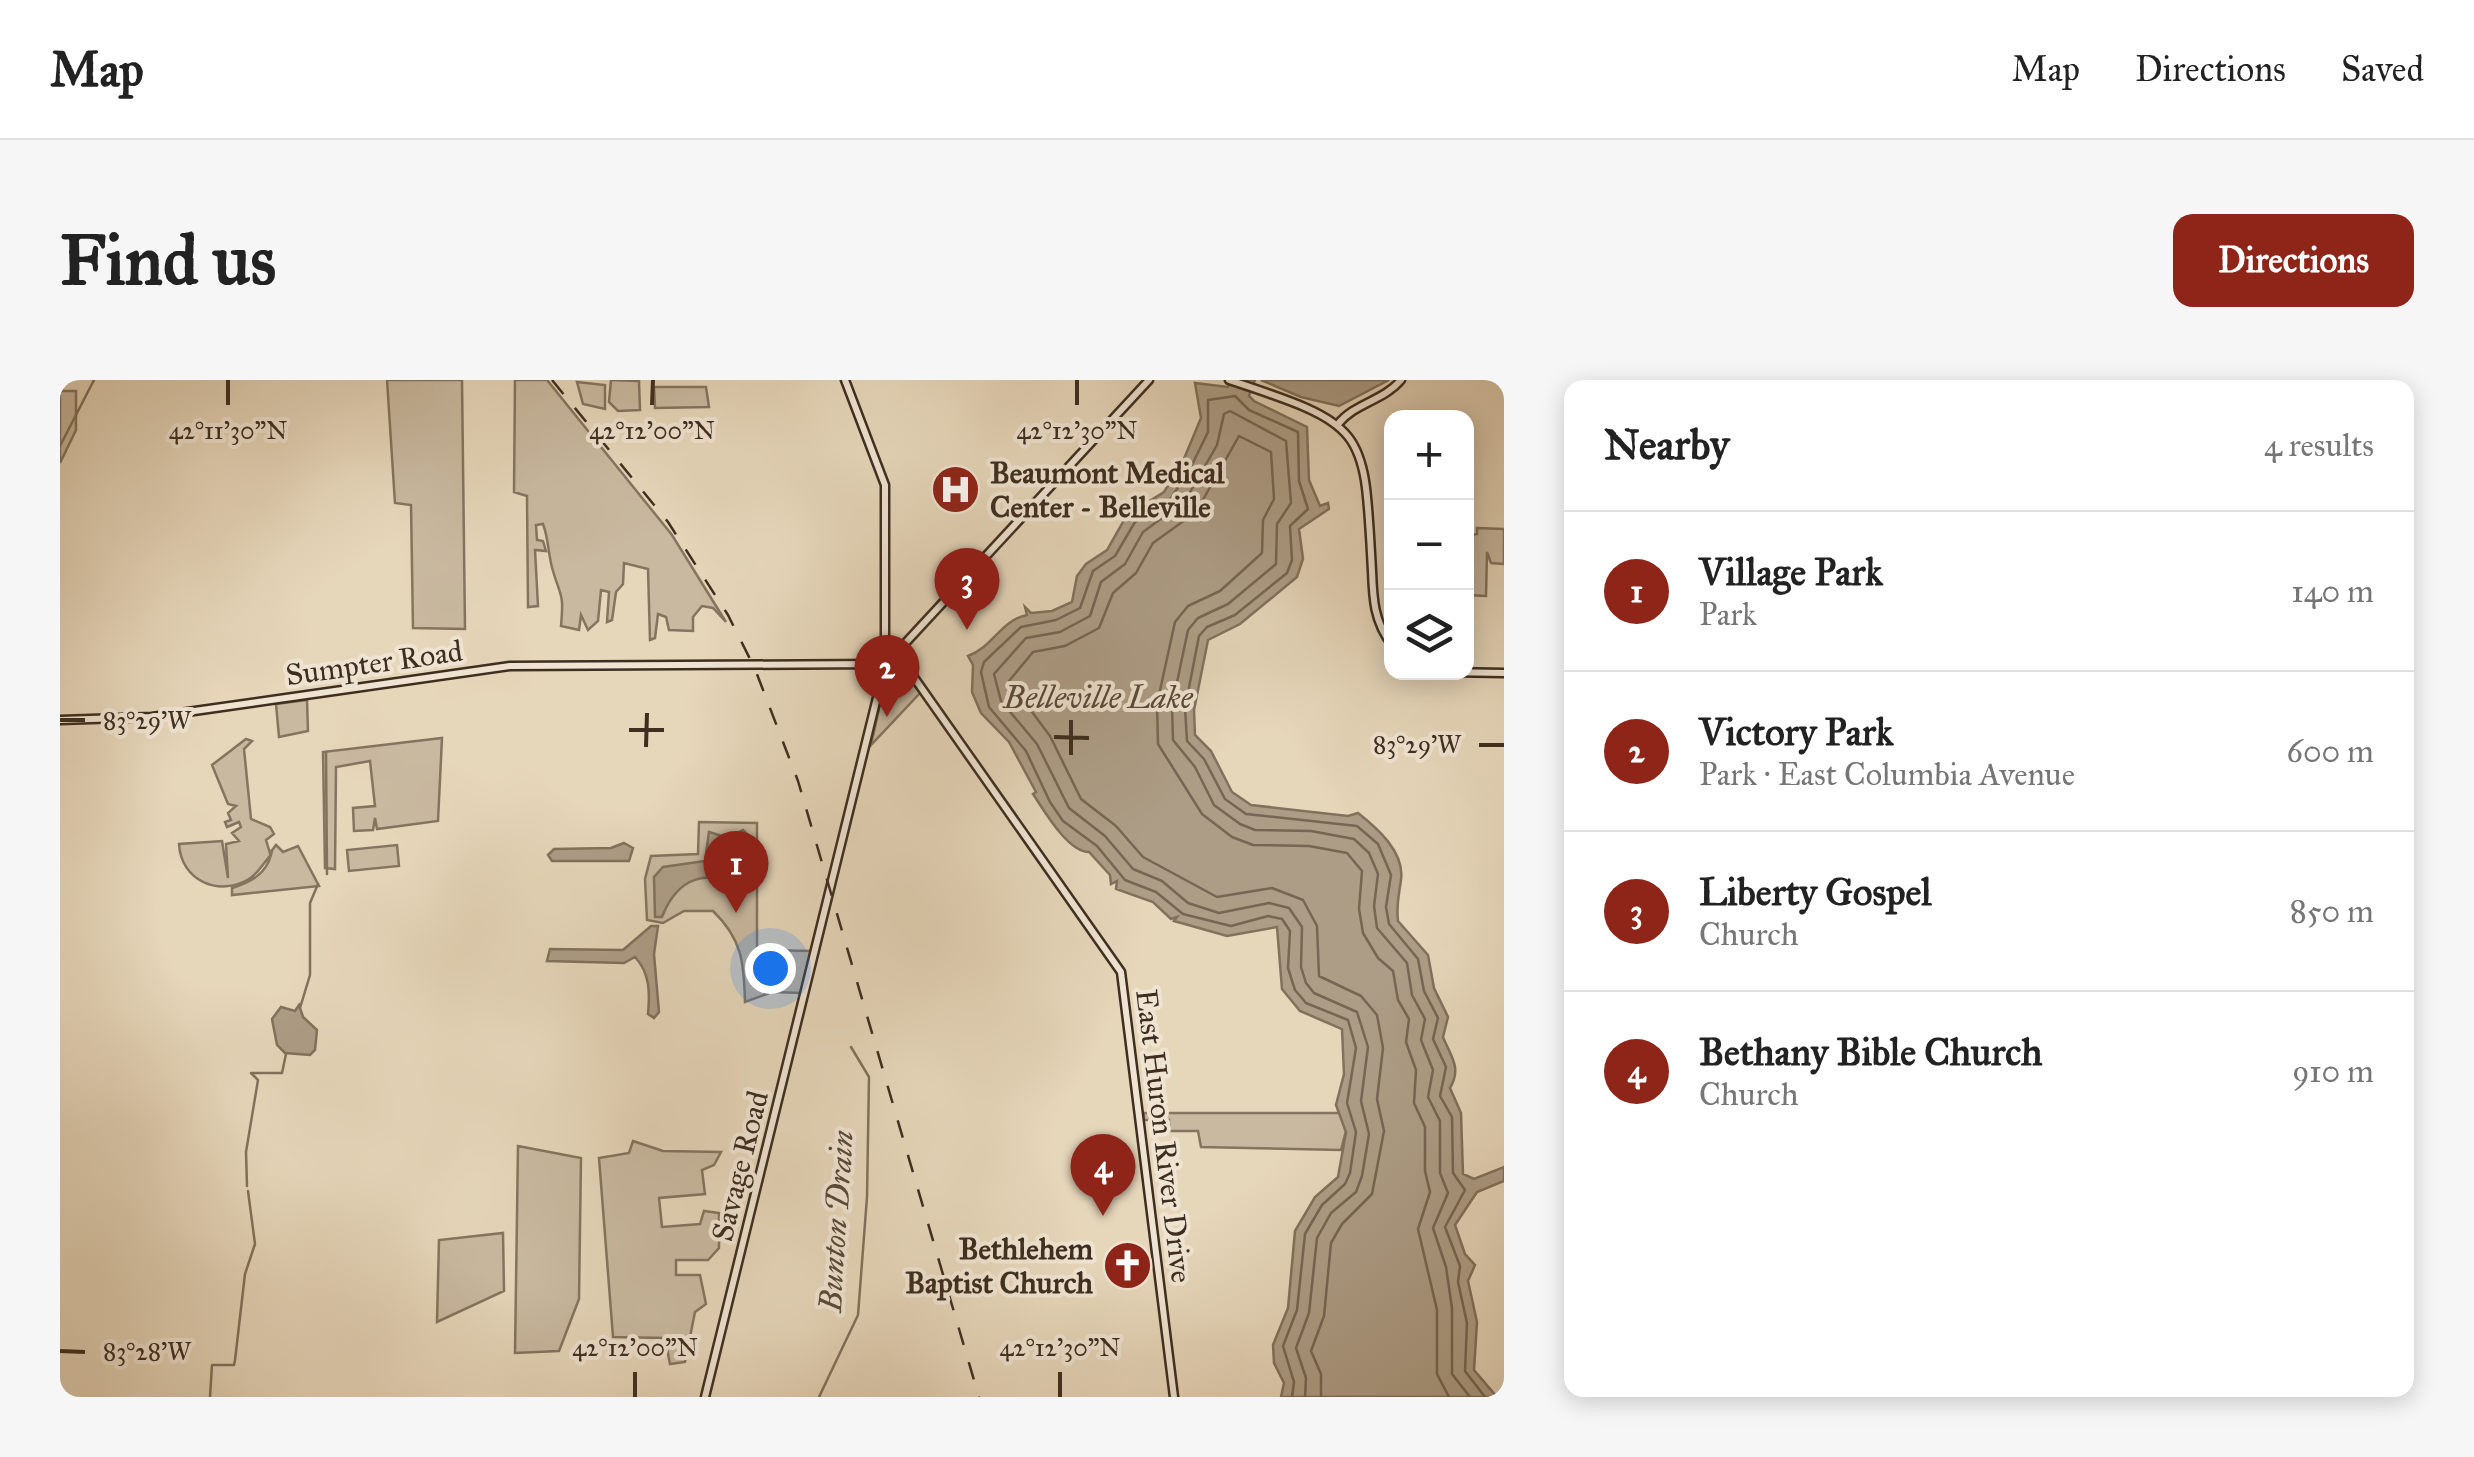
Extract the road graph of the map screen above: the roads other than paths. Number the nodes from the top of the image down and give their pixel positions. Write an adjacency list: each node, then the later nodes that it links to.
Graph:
1 (845, 380): 7 (main road)
2 (1148, 380): 8 (main road)
3 (1229, 380): 5 (main road)
4 (1401, 380): 5 (main road)
5 (1338, 424): 6 (main road)
6 (1384, 629)
7 (886, 638): 8 (main road, East Huron River Drive); 9 (main road)
8 (896, 652): 9 (main road); 10 (main road, East Huron River Drive)
9 (885, 665): 10 (main road, Sumpter Road); 13 (main road, Sumpter Road); 14 (main road, Savage Road)
10 (911, 672): 15 (main road, East Huron River Drive)
11 (1474, 672): 12 (main road)
12 (1504, 673)
13 (60, 720)
14 (705, 1397)
15 (1174, 1397)

